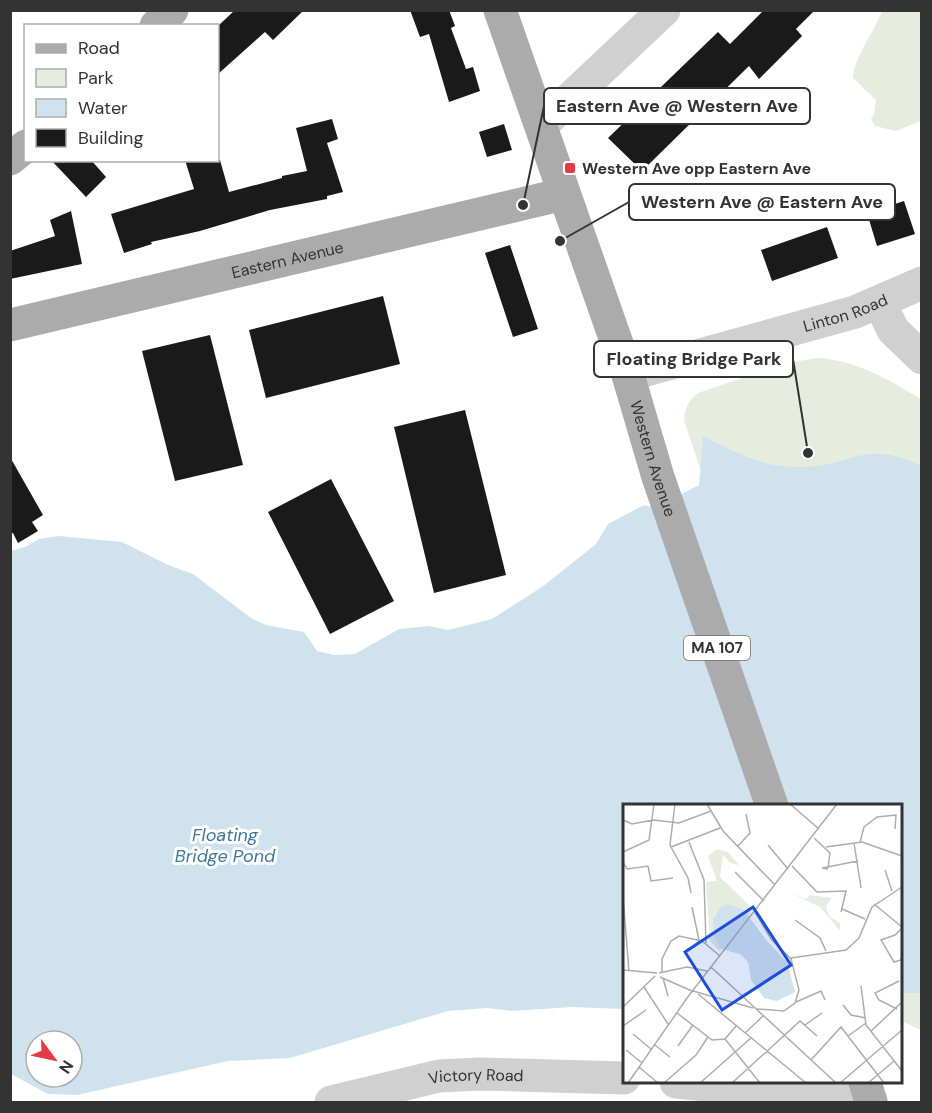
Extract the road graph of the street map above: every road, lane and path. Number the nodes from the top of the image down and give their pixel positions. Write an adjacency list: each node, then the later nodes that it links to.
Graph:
1 (172, 10): 4 (main road)
2 (500, 10): 5 (main road, Western Avenue / MA 107)
3 (664, 10): 5 (street)
4 (158, 24)
5 (541, 126): 8 (main road, Western Avenue / MA 107)
6 (24, 148): 7 (main road)
7 (10, 159)
8 (564, 194): 11 (main road, Eastern Avenue); 13 (main road, Western Avenue / MA 107)
9 (921, 283): 10 (street, Linton Road)
10 (880, 303): 12 (street); 13 (street, Linton Road)
11 (10, 325)
12 (921, 358)
13 (628, 375): 14 (main road, Western Avenue / MA 107)
14 (771, 804)
15 (623, 1078): 18 (street, Victory Road)
16 (691, 1083): 17 (street)
17 (869, 1095)
18 (330, 1102)

